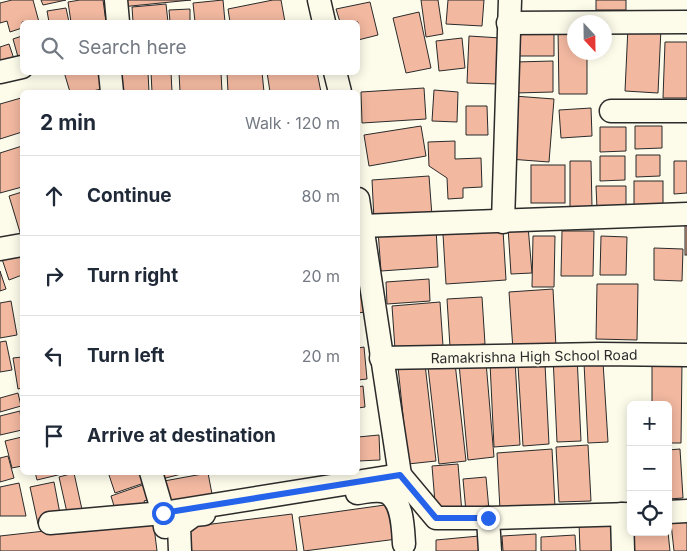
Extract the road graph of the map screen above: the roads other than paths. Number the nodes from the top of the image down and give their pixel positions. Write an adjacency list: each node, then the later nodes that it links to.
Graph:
1 (116, 0): 4 (street)
2 (319, 0): 5 (street)
3 (510, 0): 6 (street)
4 (118, 20)
5 (324, 20)
6 (508, 22): 7 (street); 18 (street)
7 (687, 22)
8 (20, 67): 9 (street)
9 (0, 72)
10 (110, 75): 12 (street)
11 (337, 75): 13 (street)
12 (112, 90)
13 (340, 90)
14 (687, 110): 15 (street)
15 (611, 111)
16 (360, 212): 19 (street)
17 (687, 214): 18 (street)
18 (503, 222): 19 (street)
19 (362, 226): 23 (street)
20 (20, 245): 21 (street)
21 (0, 249)
22 (687, 355): 23 (street, Ramakrishna High School Road)
23 (381, 358): 25 (street)
24 (153, 475): 28 (street)
25 (400, 475): 28 (street); 30 (street)
26 (687, 511): 27 (street)
27 (672, 512)
28 (163, 513): 31 (street); 33 (street)
29 (626, 514): 30 (street); 36 (street)
30 (488, 518): 35 (street)
31 (50, 523)
32 (404, 544): 34 (street)
33 (168, 551)
34 (180, 551)
35 (490, 551)
36 (623, 551)

